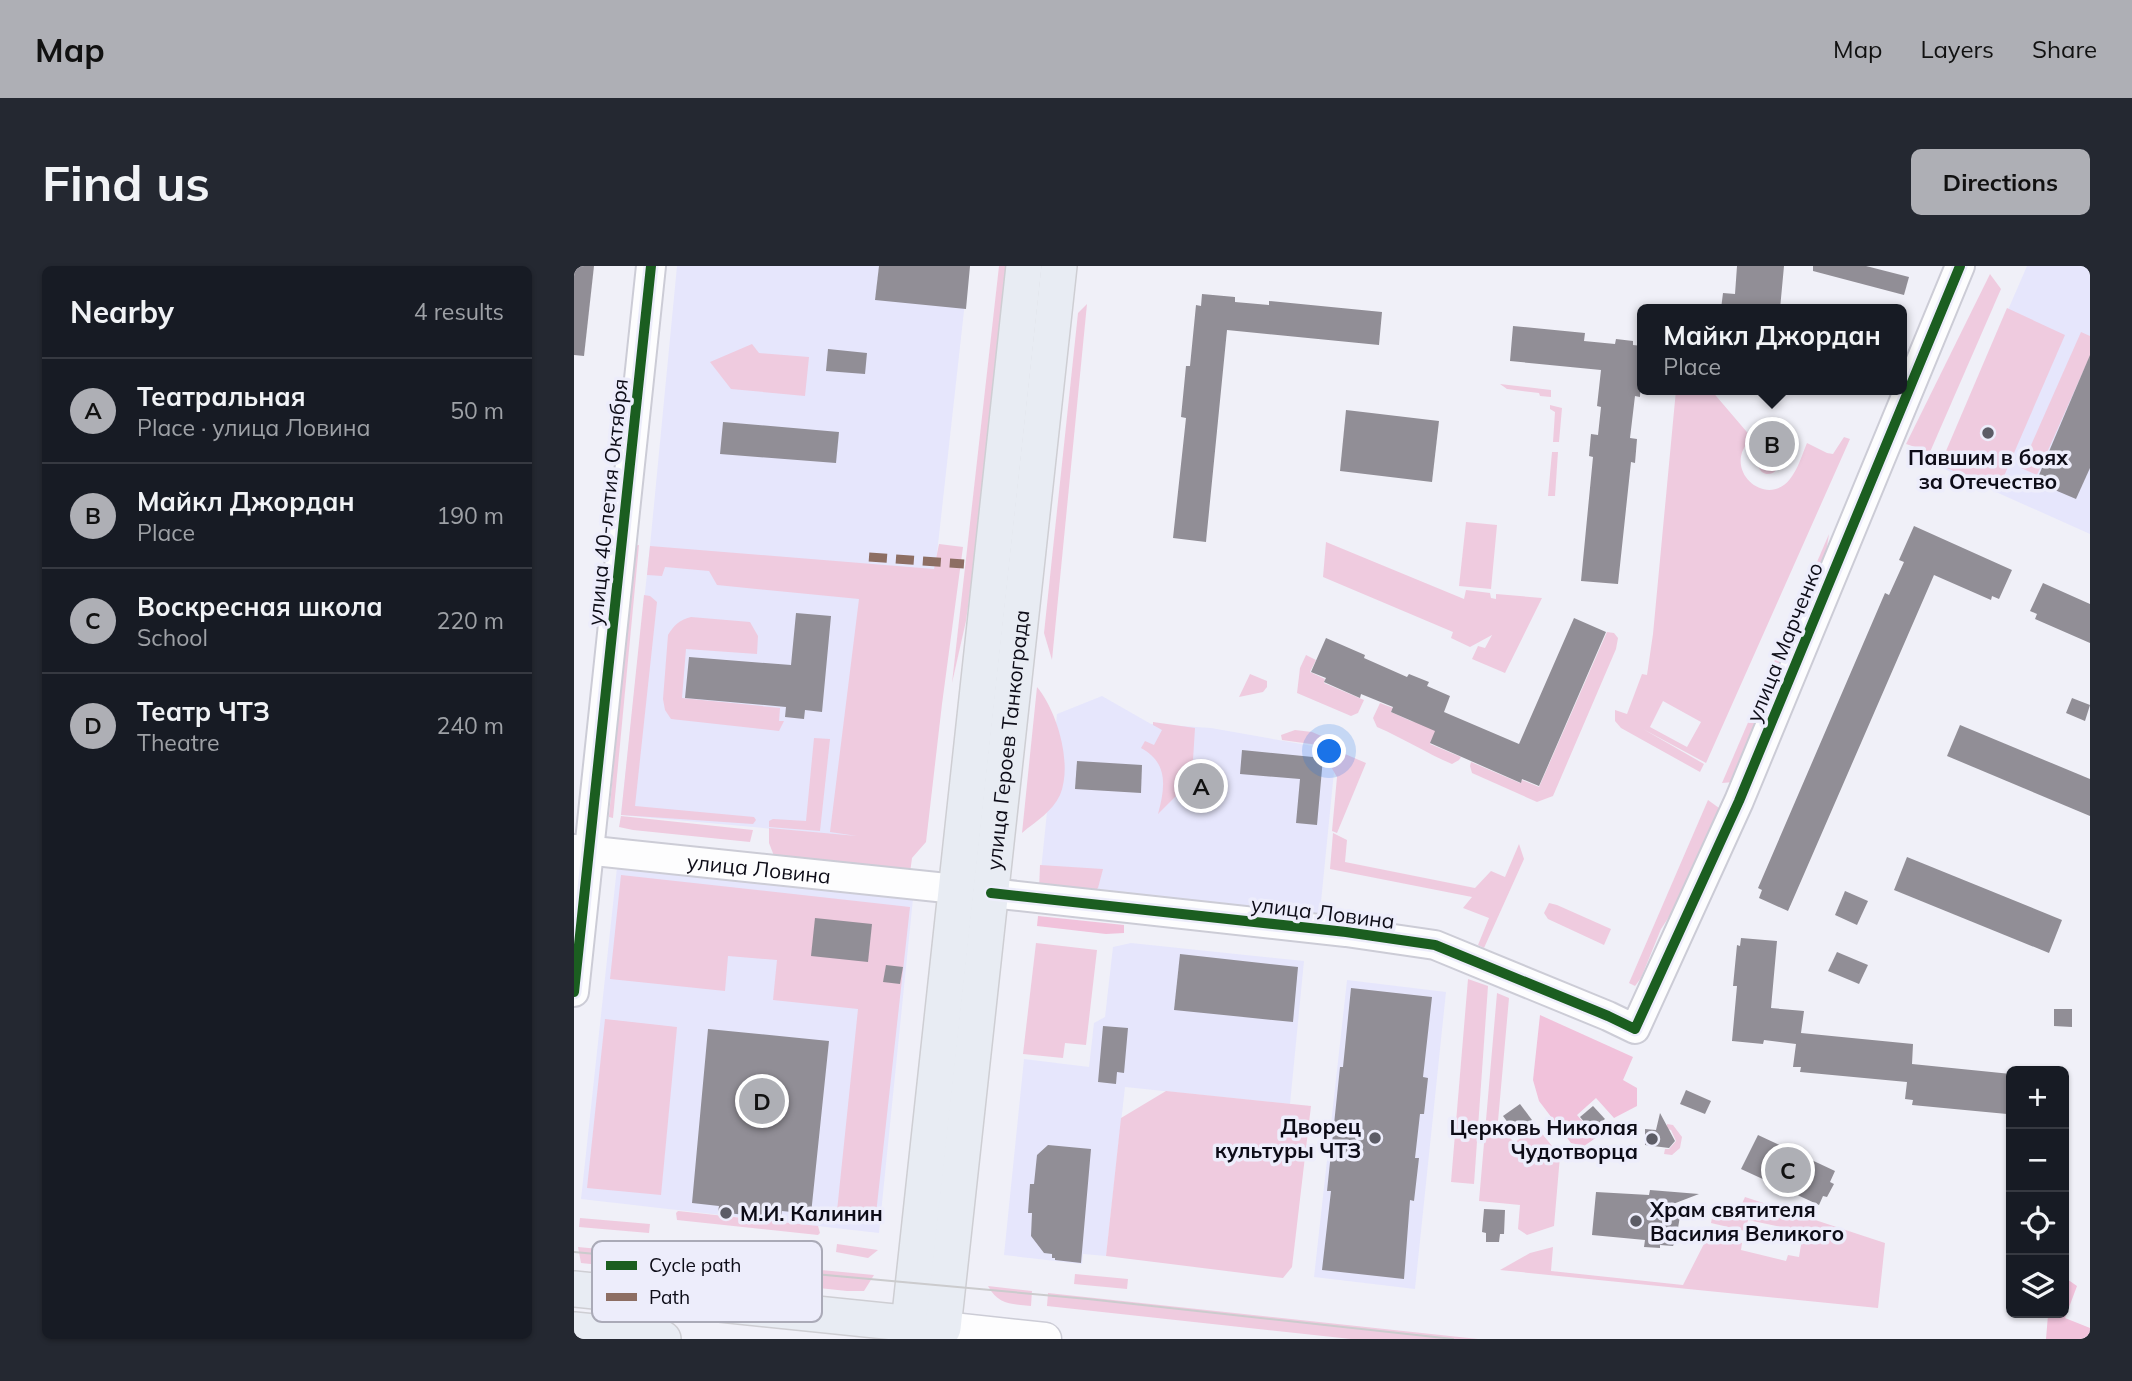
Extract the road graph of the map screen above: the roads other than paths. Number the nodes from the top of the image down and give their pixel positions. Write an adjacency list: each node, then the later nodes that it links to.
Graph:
1 (651, 266): 7 (street, улица 40-летия Октября)
2 (1024, 266): 8 (main road, улица Героев Танкограда)
3 (1059, 266): 9 (main road, улица Героев Танкограда)
4 (1960, 266): 5 (street, улица Марченко)
5 (1907, 390)
6 (1905, 395): 11 (street, улица Марченко)
7 (582, 850): 8 (street, улица Ловина); 10 (street, улица 40-летия Октября)
8 (956, 889): 9 (main road, улица Ловина); 16 (main road, улица Героев Танкограда)
9 (991, 893): 11 (street, улица Ловина); 16 (main road, улица Героев Танкограда)
10 (574, 992)
11 (1635, 1030)
12 (574, 1289): 13 (main road)
13 (592, 1291)
14 (822, 1319): 16 (main road)
15 (574, 1330): 17 (main road)
16 (926, 1332): 18 (main road)
17 (663, 1339)
18 (1045, 1339)

